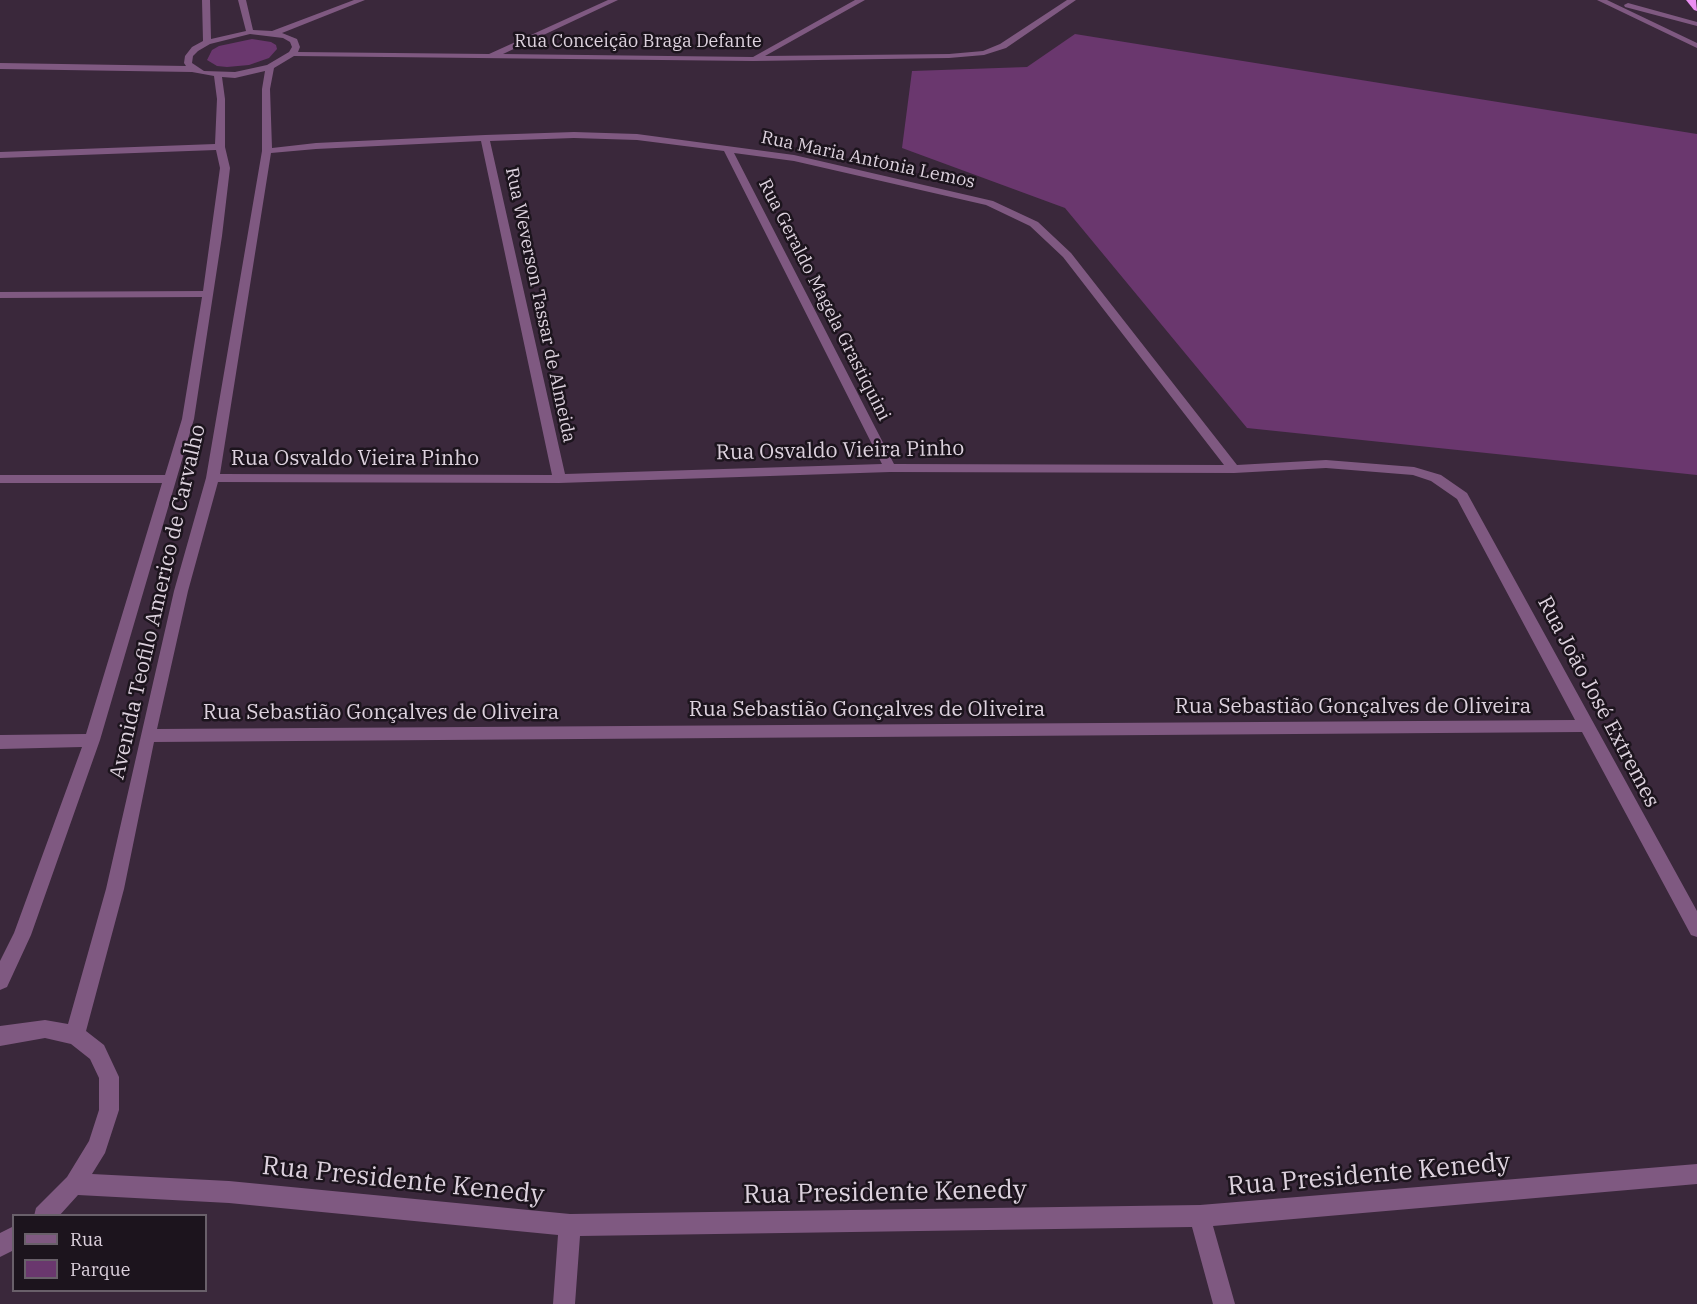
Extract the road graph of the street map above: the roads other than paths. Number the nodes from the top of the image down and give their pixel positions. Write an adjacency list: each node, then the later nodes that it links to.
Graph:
1 (206, 0): 14 (street)
2 (242, 0): 12 (street)
3 (361, 0): 13 (street)
4 (614, 0): 17 (street)
5 (861, 0): 18 (street)
6 (1072, 0): 18 (street, Rua Conceição Braga Defante)
7 (1601, 0): 15 (street)
8 (1611, 0): 11 (street)
9 (1691, 0): 10 (highway)
10 (1697, 8)
11 (1697, 24)
12 (250, 32): 13 (street); 14 (street)
13 (273, 33): 16 (street)
14 (207, 42): 21 (street)
15 (1697, 46)
16 (292, 54): 17 (street, Rua Conceição Braga Defante); 20 (street)
17 (487, 57): 18 (street, Rua Conceição Braga Defante)
18 (753, 59)
19 (0, 66): 21 (street)
20 (270, 67): 22 (street); 26 (street, Avenida Teofilo Americo de Carvalho)
21 (193, 69): 22 (street)
22 (218, 75): 24 (street, Avenida Teofilo Americo de Carvalho)
23 (485, 138): 25 (street, Rua Maria Antonia Lemos); 26 (street, Rua Maria Antonia Lemos); 35 (street, Rua Weverson Tassar de Almeida)
24 (220, 147): 27 (street); 28 (street, Avenida Teofilo Americo de Carvalho)
25 (727, 149): 30 (street, Rua Geraldo Magela Grastiquini); 31 (street, Rua Maria Antonia Lemos)
26 (267, 151): 32 (street, Avenida Teofilo Americo de Carvalho)
27 (0, 155)
28 (208, 294): 29 (street); 34 (street, Avenida Teofilo Americo de Carvalho)
29 (0, 295)
30 (890, 468): 31 (street, Rua Osvaldo Vieira Pinho); 35 (street, Rua Osvaldo Vieira Pinho)
31 (1234, 469): 36 (street, Rua Osvaldo Vieira Pinho)
32 (213, 478): 35 (street, Rua Osvaldo Vieira Pinho); 38 (street, Avenida Teofilo Americo de Carvalho)
33 (0, 479): 34 (street)
34 (169, 479): 39 (street, Avenida Teofilo Americo de Carvalho)
35 (559, 479)
36 (1462, 496): 37 (street, Rua João José Extremes)
37 (1587, 726): 38 (street, Rua Sebastião Gonçalves de Oliveira); 41 (street, Rua João José Extremes)
38 (148, 736): 43 (street, Avenida Teofilo Americo de Carvalho)
39 (92, 740): 40 (street); 42 (street, Avenida Teofilo Americo de Carvalho)
40 (0, 742)
41 (1697, 929)
42 (0, 981)
43 (75, 1035): 44 (street); 46 (street)
44 (0, 1036)
45 (1697, 1174): 48 (street, Rua Presidente Kenedy)
46 (74, 1184): 47 (street); 49 (street, Rua Presidente Kenedy)
47 (45, 1214)
48 (1200, 1216): 49 (street, Rua Presidente Kenedy); 51 (street)
49 (570, 1225): 50 (street)
50 (564, 1304)
51 (1224, 1304)

